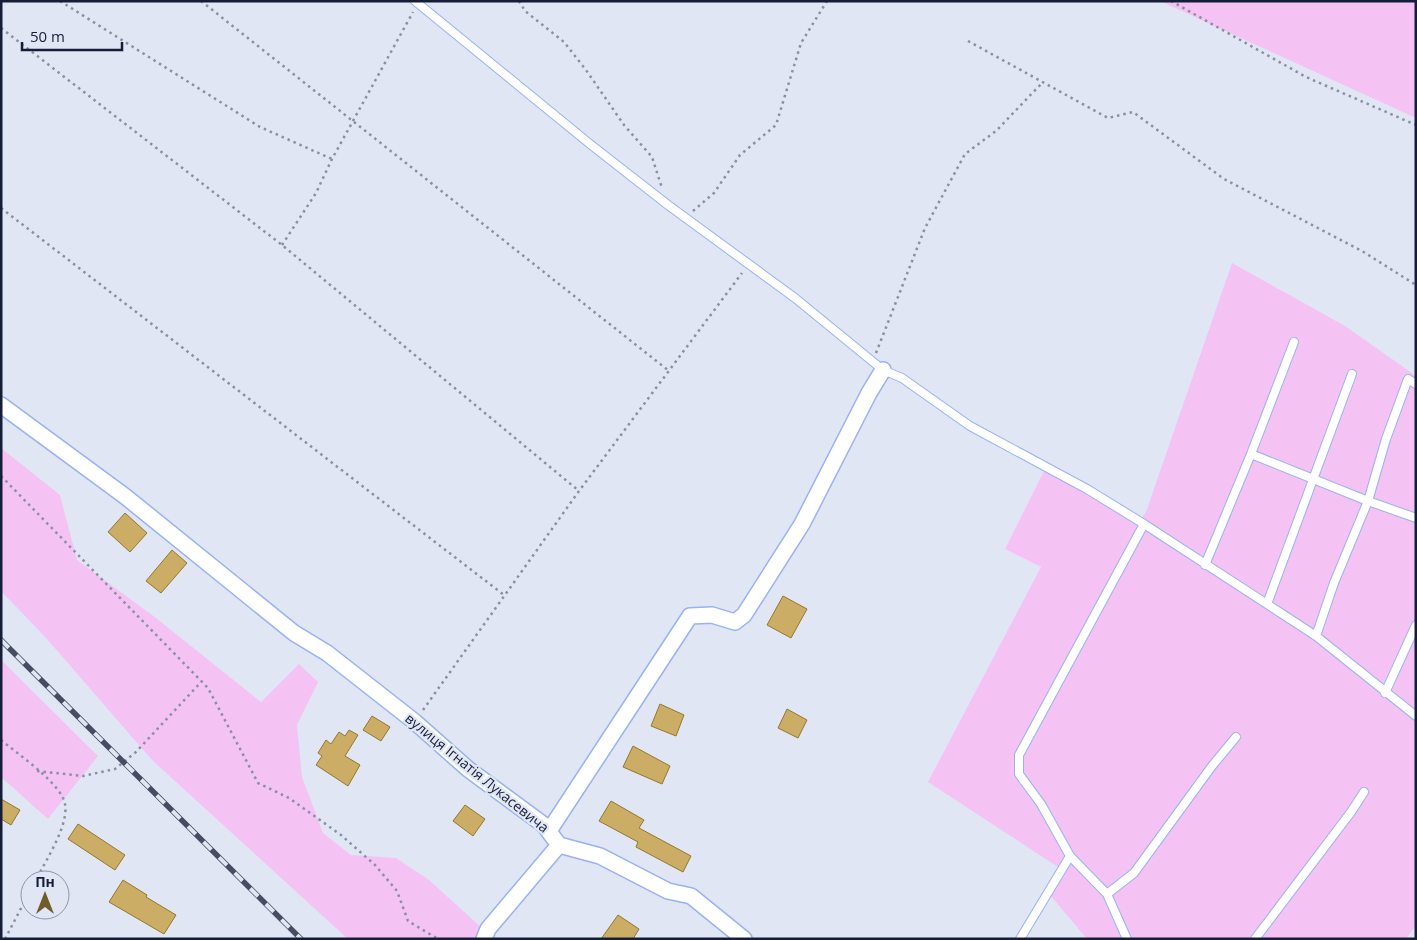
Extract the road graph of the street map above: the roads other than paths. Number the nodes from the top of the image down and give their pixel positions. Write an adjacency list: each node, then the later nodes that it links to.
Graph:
1 (417, 2): 3 (lane)
2 (1294, 342): 7 (lane)
3 (878, 365): 11 (lane); 20 (street)
4 (1352, 374): 8 (lane)
5 (1416, 384): 9 (lane)
6 (1, 405): 20 (street, вулиця Ігнатія Лукасевича)
7 (1251, 454): 8 (lane); 12 (lane)
8 (1313, 479): 9 (lane); 13 (lane)
9 (1368, 501): 10 (lane); 15 (lane)
10 (1416, 518)
11 (1144, 524): 12 (lane); 22 (lane)
12 (1206, 565): 13 (lane)
13 (1267, 604): 15 (lane)
14 (1416, 625): 16 (lane)
15 (1316, 636): 16 (lane)
16 (1385, 693): 17 (lane)
17 (1416, 716)
18 (1236, 737): 23 (lane)
19 (1364, 792): 28 (lane)
20 (549, 831): 21 (street, вулиця Ігнатія Лукасевича)
21 (559, 845): 24 (street); 25 (street, вулиця Ігнатія Лукасевича)
22 (1070, 856): 23 (lane); 26 (lane)
23 (1107, 894): 27 (lane)
24 (484, 939)
25 (744, 939)
26 (1020, 939)
27 (1127, 939)
28 (1255, 939)

